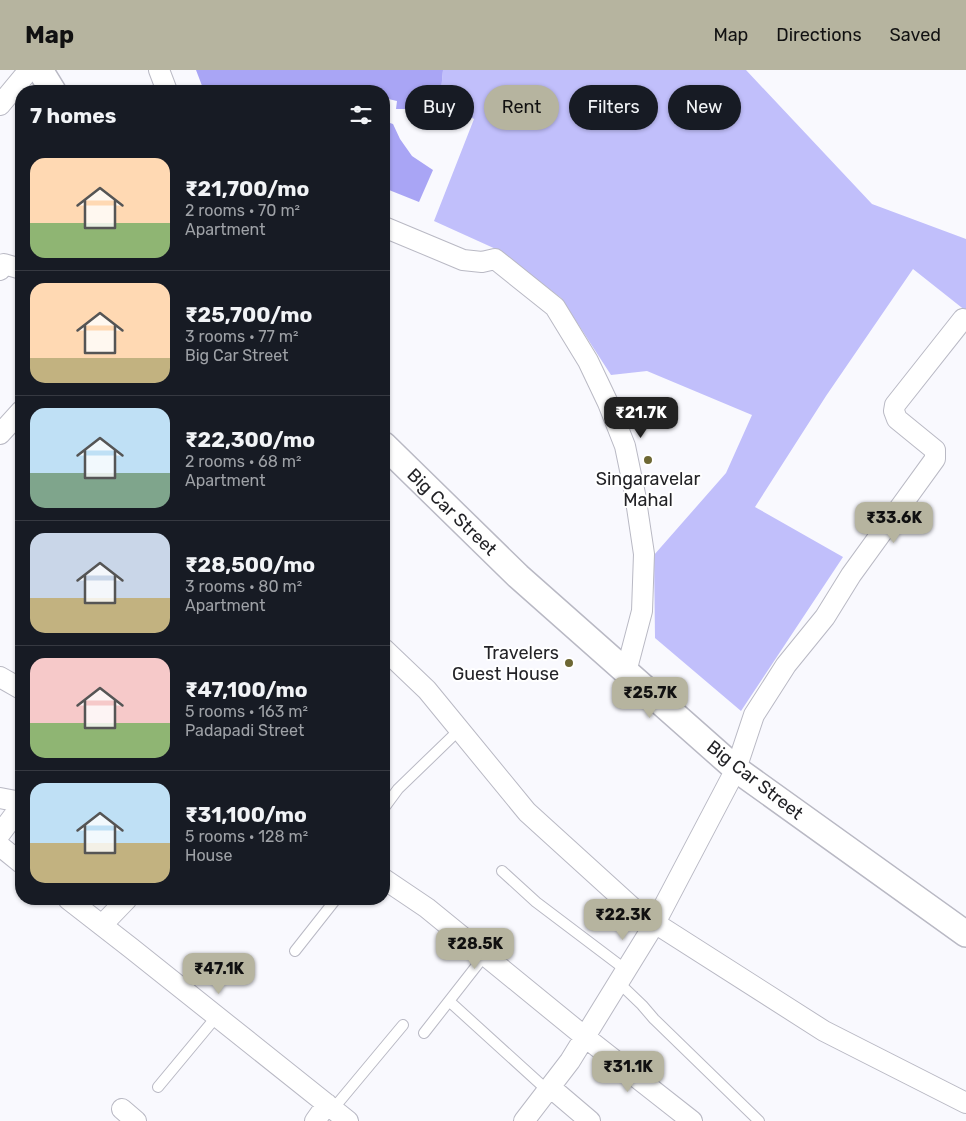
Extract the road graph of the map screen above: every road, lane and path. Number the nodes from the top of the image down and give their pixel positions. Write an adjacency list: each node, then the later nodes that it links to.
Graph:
1 (29, 70): 4 (street)
2 (40, 70): 5 (street)
3 (158, 70): 6 (street)
4 (17, 85)
5 (49, 85)
6 (165, 85)
7 (15, 87): 8 (street)
8 (0, 105)
9 (390, 230): 17 (street)
10 (15, 267): 11 (street)
11 (0, 270)
12 (963, 319): 21 (street)
13 (15, 418): 14 (street)
14 (0, 434)
15 (390, 451): 17 (street, Big Car Street)
16 (390, 655): 20 (street)
17 (626, 672): 21 (street, Big Car Street)
18 (0, 677): 19 (street)
19 (15, 686)
20 (460, 730): 23 (lane); 34 (street)
21 (736, 769): 34 (street); 36 (street, Big Car Street)
22 (0, 798): 24 (street)
23 (390, 800)
24 (15, 802)
25 (15, 813): 26 (street)
26 (0, 834)
27 (0, 846): 28 (street)
28 (15, 858)
29 (502, 872): 39 (lane)
30 (390, 883): 38 (street)
31 (76, 905): 35 (street)
32 (121, 905): 35 (street)
33 (331, 905): 37 (lane)
34 (655, 923): 39 (street); 47 (street)
35 (102, 925): 41 (street)
36 (966, 934)
37 (295, 951)
38 (485, 955): 40 (lane); 44 (street)
39 (622, 976): 44 (street); 53 (lane)
40 (449, 1001): 43 (lane); 46 (lane)
41 (217, 1016): 45 (lane); 48 (street)
42 (403, 1025): 48 (lane)
43 (424, 1033)
44 (585, 1037): 46 (street); 52 (street)
45 (158, 1087)
46 (548, 1089): 50 (street); 51 (street)
47 (966, 1103)
48 (336, 1111): 49 (street)
49 (315, 1121)
50 (524, 1121)
51 (590, 1121)
52 (692, 1121)
53 (759, 1121)

